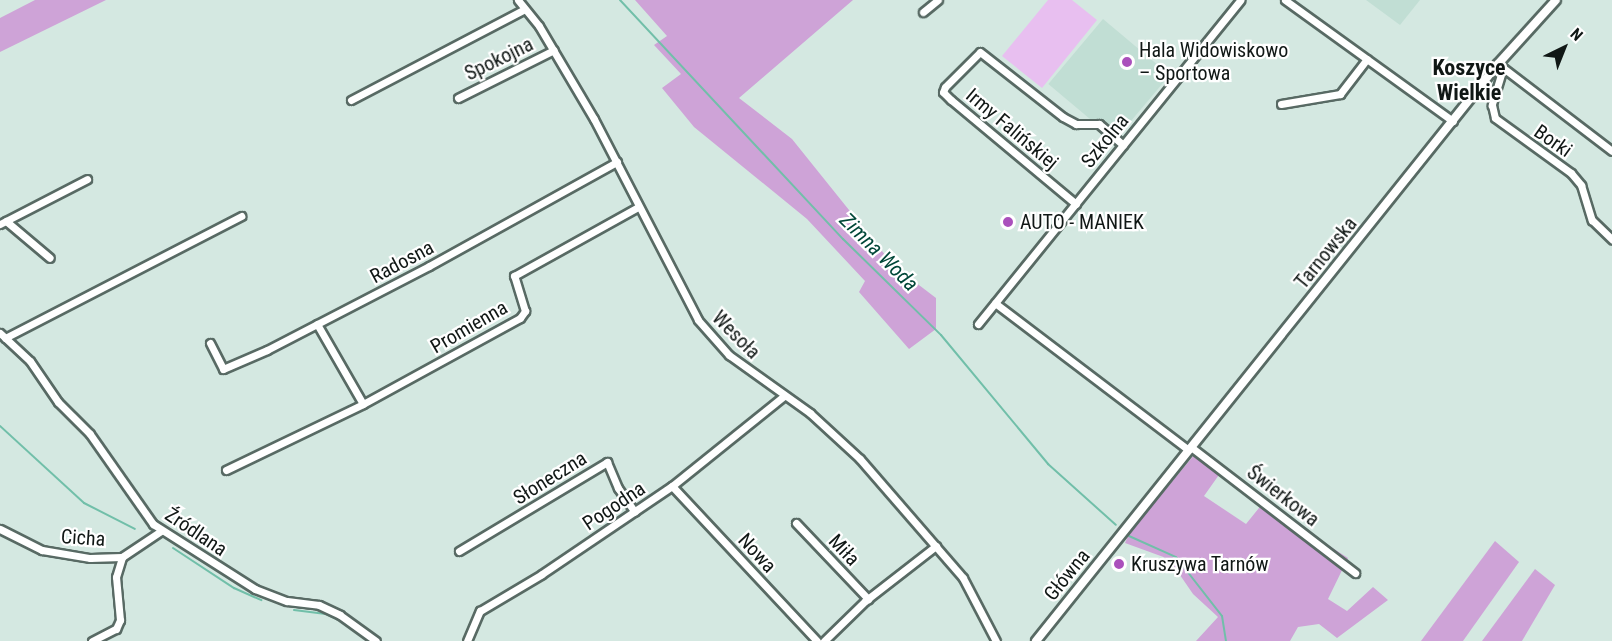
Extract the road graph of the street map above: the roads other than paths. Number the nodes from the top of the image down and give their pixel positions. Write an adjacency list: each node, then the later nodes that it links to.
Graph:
1 (518, 0): 6 (street, Wesoła)
2 (938, 0): 7 (street)
3 (1240, 0): 15 (street, Szkolna)
4 (1285, 0): 9 (street)
5 (1556, 0): 10 (street, Tarnowska)
6 (525, 9): 8 (street, Wesoła); 12 (street)
7 (923, 12)
8 (554, 50): 11 (street, Spokojna); 17 (street, Wesoła)
9 (1366, 59): 13 (street); 14 (street)
10 (1501, 66): 14 (street, Tarnowska); 16 (street); 23 (street, Borki)
11 (458, 98)
12 (351, 100)
13 (1281, 104)
14 (1453, 121): 32 (street, Tarnowska)
15 (1123, 145): 19 (street, Szkolna); 19 (street, Irmy Falińskiej)
16 (1612, 151)
17 (617, 162): 20 (street, Wesoła); 26 (street, Radosna)
18 (87, 179): 22 (street)
19 (1076, 204): 25 (street, Szkolna)
20 (638, 207): 30 (street, Wesoła); 31 (street, Promienna)
21 (241, 216): 28 (street)
22 (3, 222): 24 (street)
23 (1612, 239)
24 (50, 258)
25 (995, 303): 27 (street, Szkolna); 32 (street)
26 (317, 324): 29 (street, Radosna); 31 (street)
27 (978, 324)
28 (3, 335): 39 (street, Źródlana)
29 (210, 344)
30 (784, 396): 34 (street, Pogodna); 40 (street, Wesoła)
31 (363, 404): 33 (street, Promienna)
32 (1190, 448): 38 (street, Tarnowska); 43 (street, Świerkowa)
33 (226, 470)
34 (672, 486): 35 (street, Pogodna); 48 (street, Nowa)
35 (635, 512): 41 (street, Słoneczna); 47 (street, Pogodna)
36 (796, 523): 44 (street, Miła)
37 (0, 529): 42 (street, Cicha)
38 (1125, 530): 51 (street, Główna)
39 (161, 531): 42 (street, Cicha); 46 (street, Źródlana)
40 (936, 546): 44 (street); 50 (street, Wesoła)
41 (459, 551)
42 (122, 557): 45 (street)
43 (1355, 573)
44 (868, 599): 49 (street)
45 (92, 641)
46 (375, 641)
47 (467, 641)
48 (817, 641)
49 (824, 641)
50 (996, 641)
51 (1036, 641)

